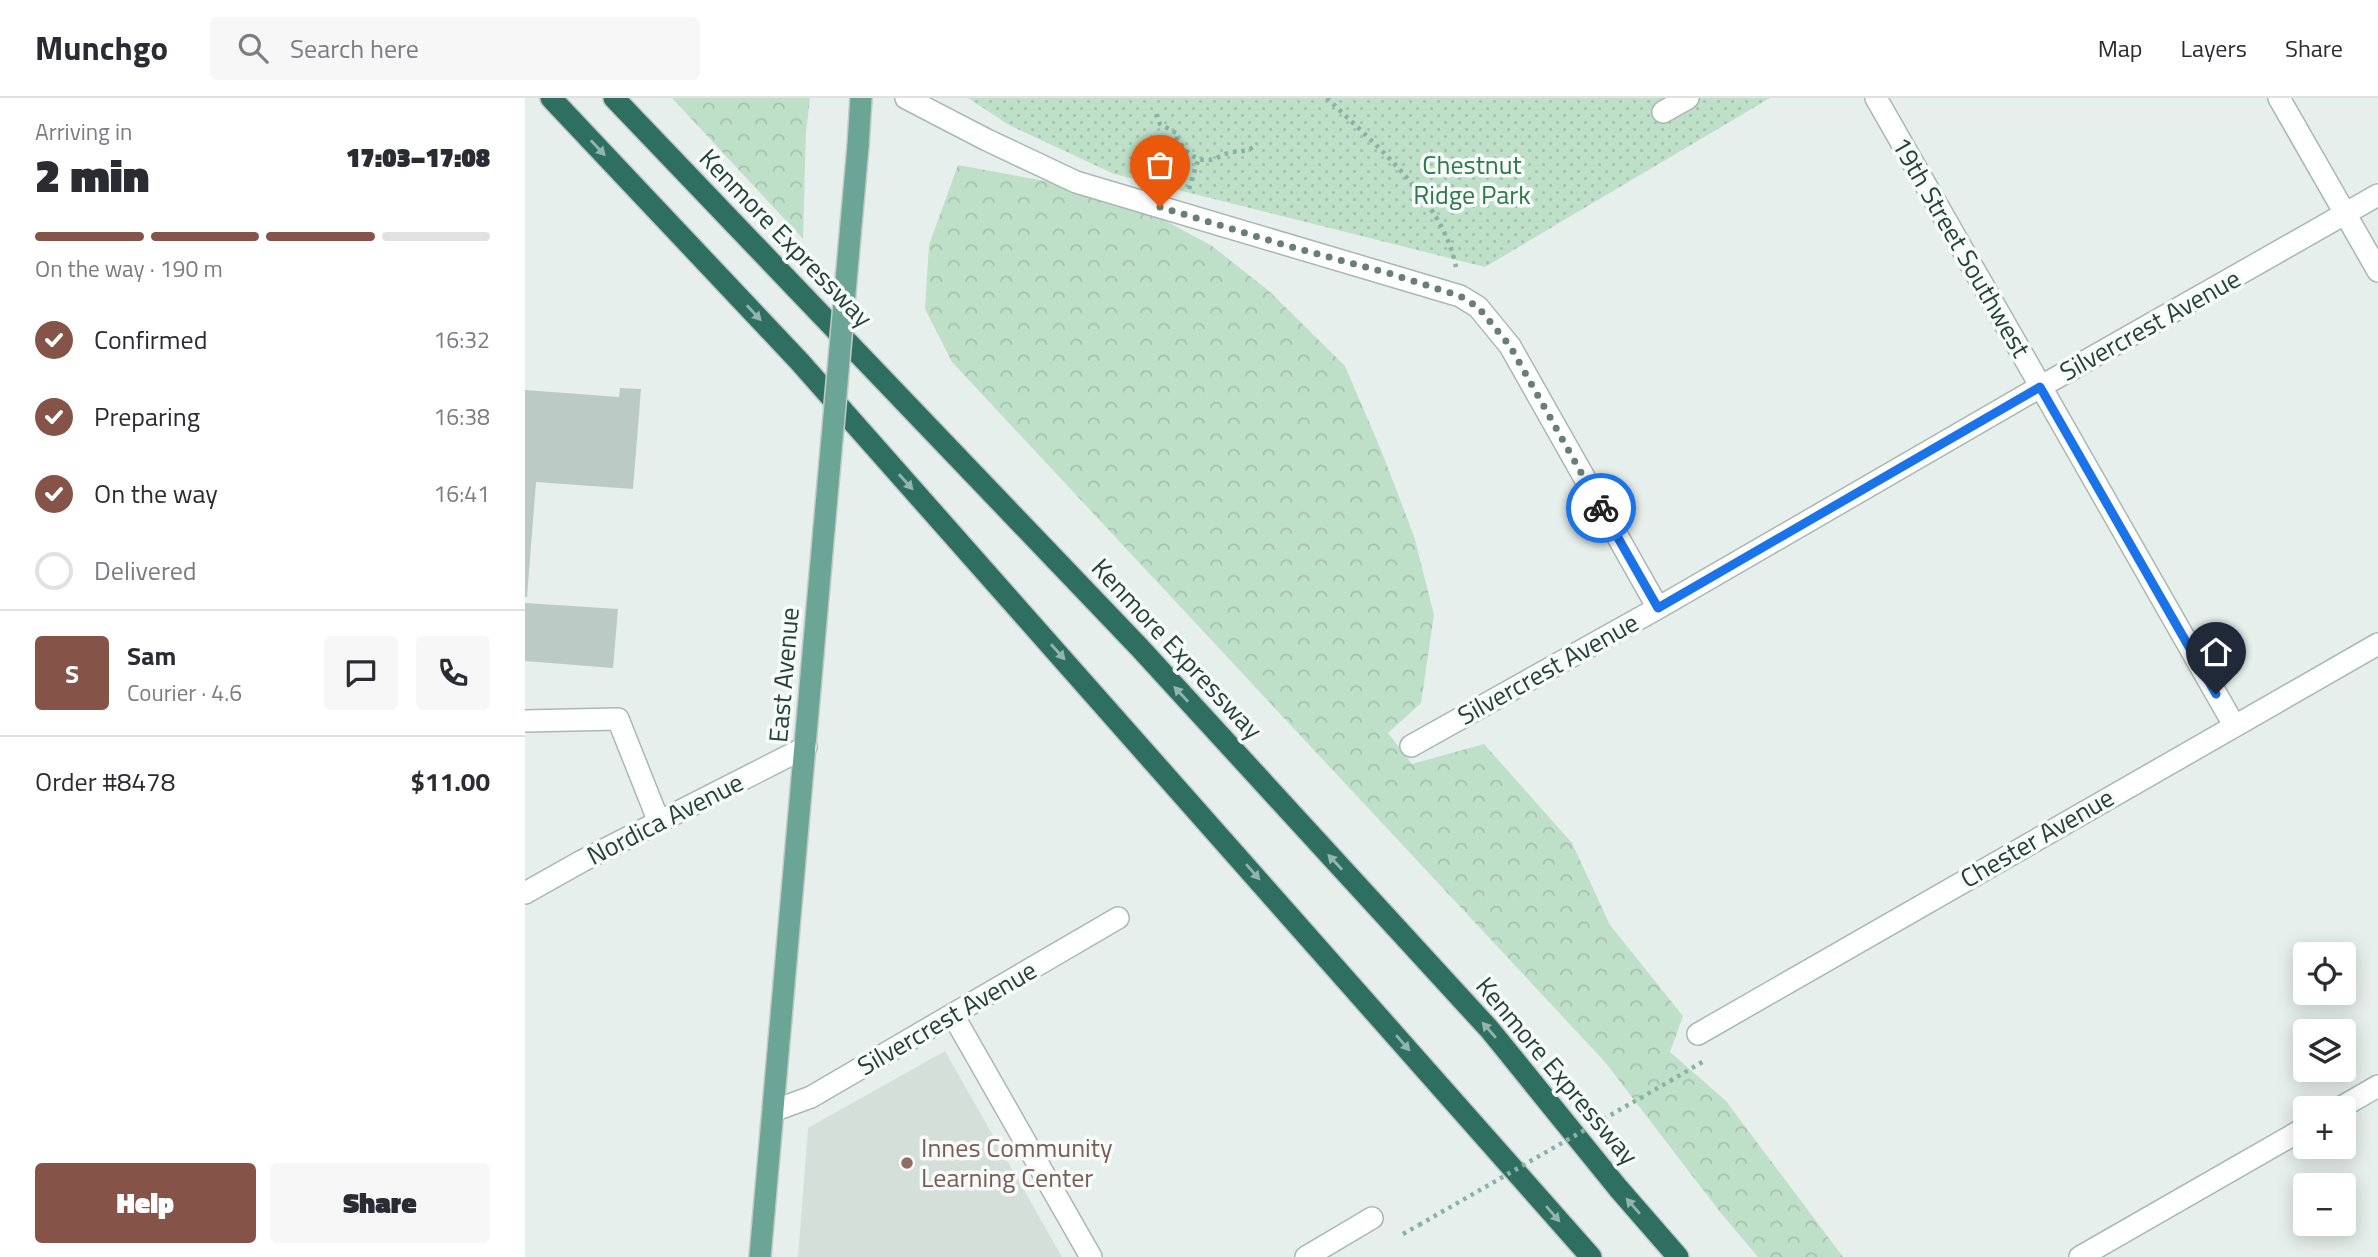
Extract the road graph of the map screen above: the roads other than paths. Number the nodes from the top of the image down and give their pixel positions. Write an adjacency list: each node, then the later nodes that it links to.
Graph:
1 (551, 98): 32 (highway, one-way to 32)
2 (614, 98): 33 (highway, Kenmore Expressway, one-way to 2)
3 (861, 98): 18 (main road, East Avenue, bridge)
4 (906, 98): 13 (street)
5 (1688, 98): 8 (street)
6 (1876, 98): 12 (street, 19th Street Southwest)
7 (2279, 98): 10 (street)
8 (1663, 112)
9 (2378, 195): 10 (street, Silvercrest Avenue)
10 (2346, 214): 11 (street); 12 (street, Silvercrest Avenue)
11 (2378, 271)
12 (2040, 387): 13 (street, Silvercrest Avenue); 16 (street, 19th Street Southwest)
13 (1658, 608): 17 (street, Silvercrest Avenue)
14 (2378, 644): 16 (street, Chester Avenue)
15 (525, 721): 19 (street)
16 (2234, 725): 23 (street, Chester Avenue)
17 (1411, 746)
18 (806, 747): 19 (street, Nordica Avenue); 26 (main road, East Avenue)
19 (659, 822): 20 (street, Nordica Avenue)
20 (525, 893)
21 (1118, 918): 22 (street, Silvercrest Avenue)
22 (953, 1015): 26 (street, Silvercrest Avenue); 30 (street)
23 (1698, 1034)
24 (2378, 1086): 25 (street)
25 (2356, 1099)
26 (773, 1111): 29 (main road, East Avenue)
27 (2293, 1135): 34 (street)
28 (1372, 1218): 31 (street)
29 (760, 1257)
30 (1091, 1257)
31 (1307, 1257)
32 (1591, 1257)
33 (1678, 1257)
34 (2080, 1257)

